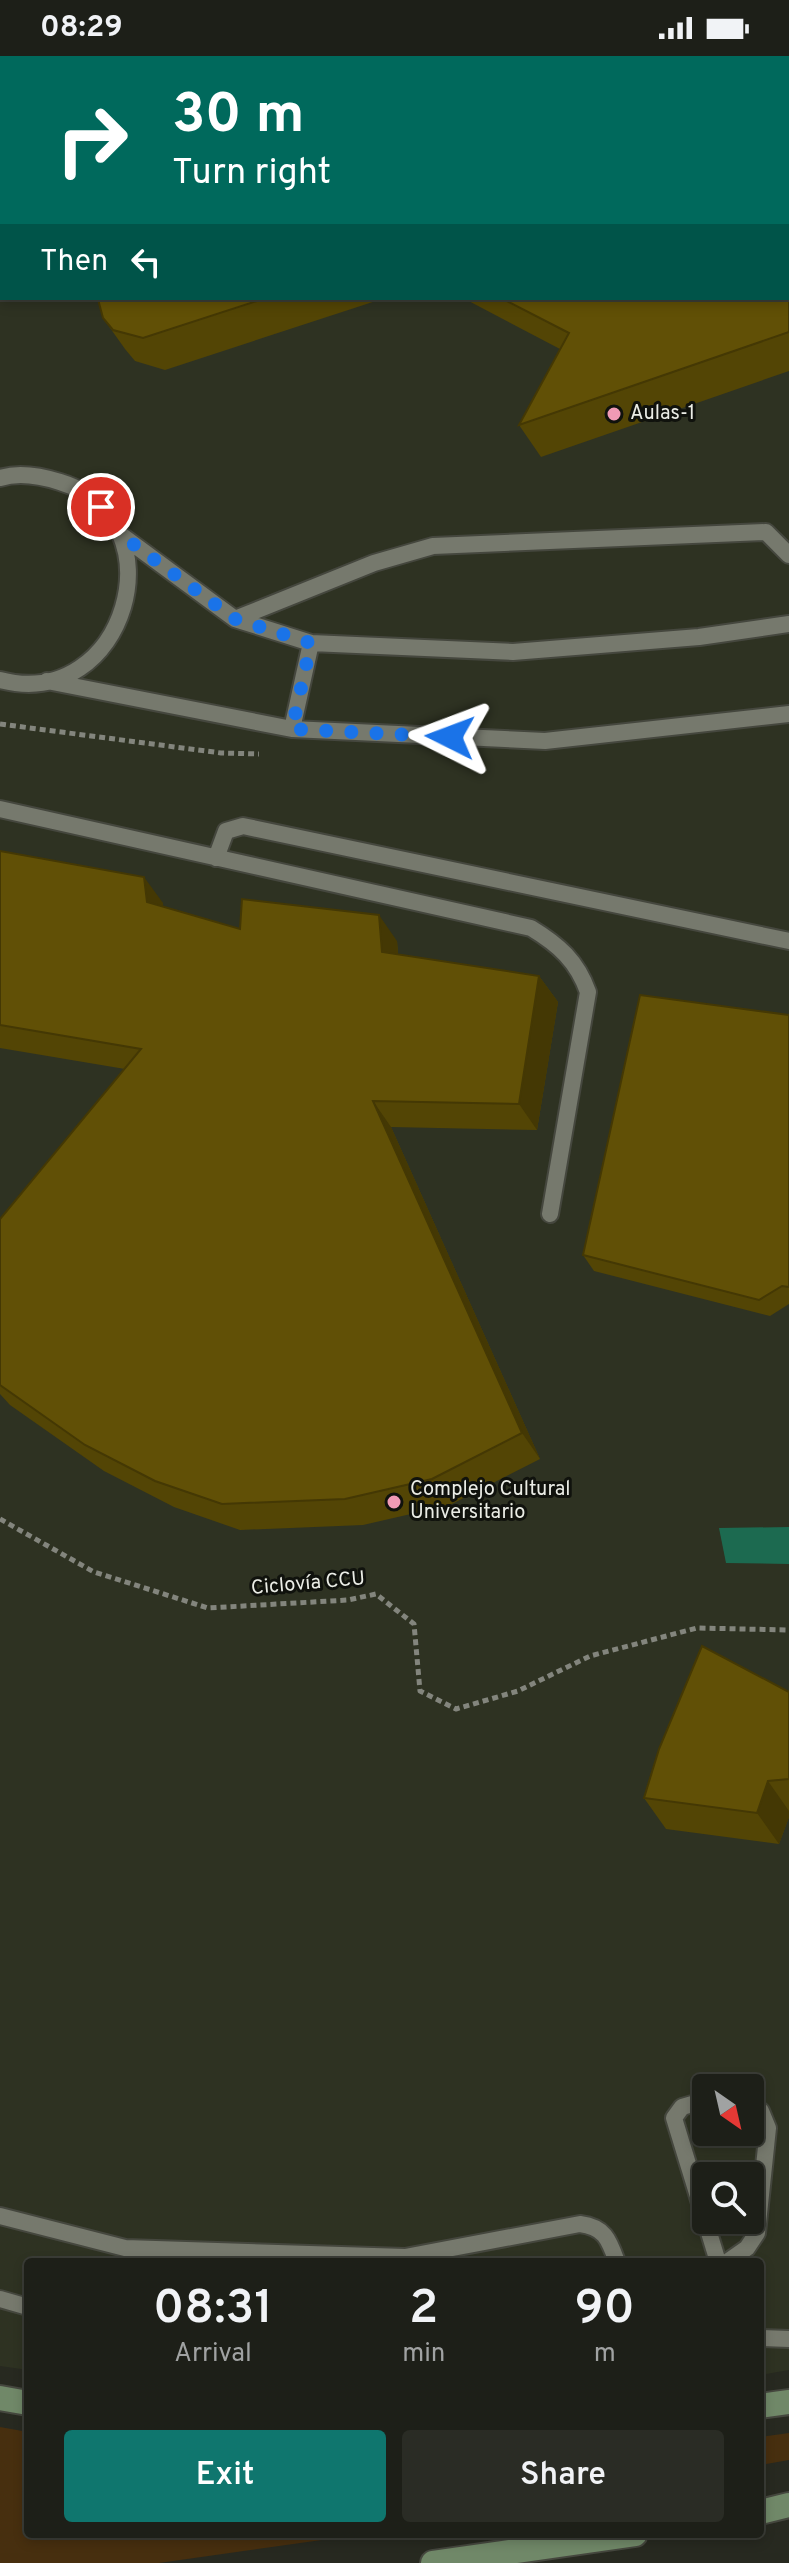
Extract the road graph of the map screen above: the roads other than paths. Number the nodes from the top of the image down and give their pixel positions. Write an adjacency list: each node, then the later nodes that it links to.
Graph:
1 (2, 473): 2 (lane)
2 (121, 535): 4 (lane); 8 (lane)
3 (789, 555): 4 (lane)
4 (235, 619): 6 (lane)
5 (789, 624): 6 (lane)
6 (311, 643): 10 (lane)
7 (0, 680): 8 (lane)
8 (47, 681): 10 (lane)
9 (789, 714): 10 (lane)
10 (292, 729)
11 (0, 809): 12 (lane)
12 (216, 858): 13 (lane); 14 (lane)
13 (789, 941)
14 (550, 1214)
15 (692, 2104): 20 (lane)
16 (764, 2118): 21 (lane)
17 (0, 2216): 18 (lane)
18 (124, 2255): 19 (lane)
19 (616, 2258)
20 (717, 2258)
21 (733, 2258)
22 (0, 2299): 23 (lane)
23 (24, 2306)
24 (764, 2338): 25 (lane)
25 (789, 2339)
26 (0, 2398): 27 (main road)
27 (24, 2402)
28 (789, 2402): 29 (main road)
29 (764, 2405)
30 (789, 2508): 31 (main road)
31 (764, 2512)
32 (607, 2538): 33 (main road)
33 (433, 2563)

